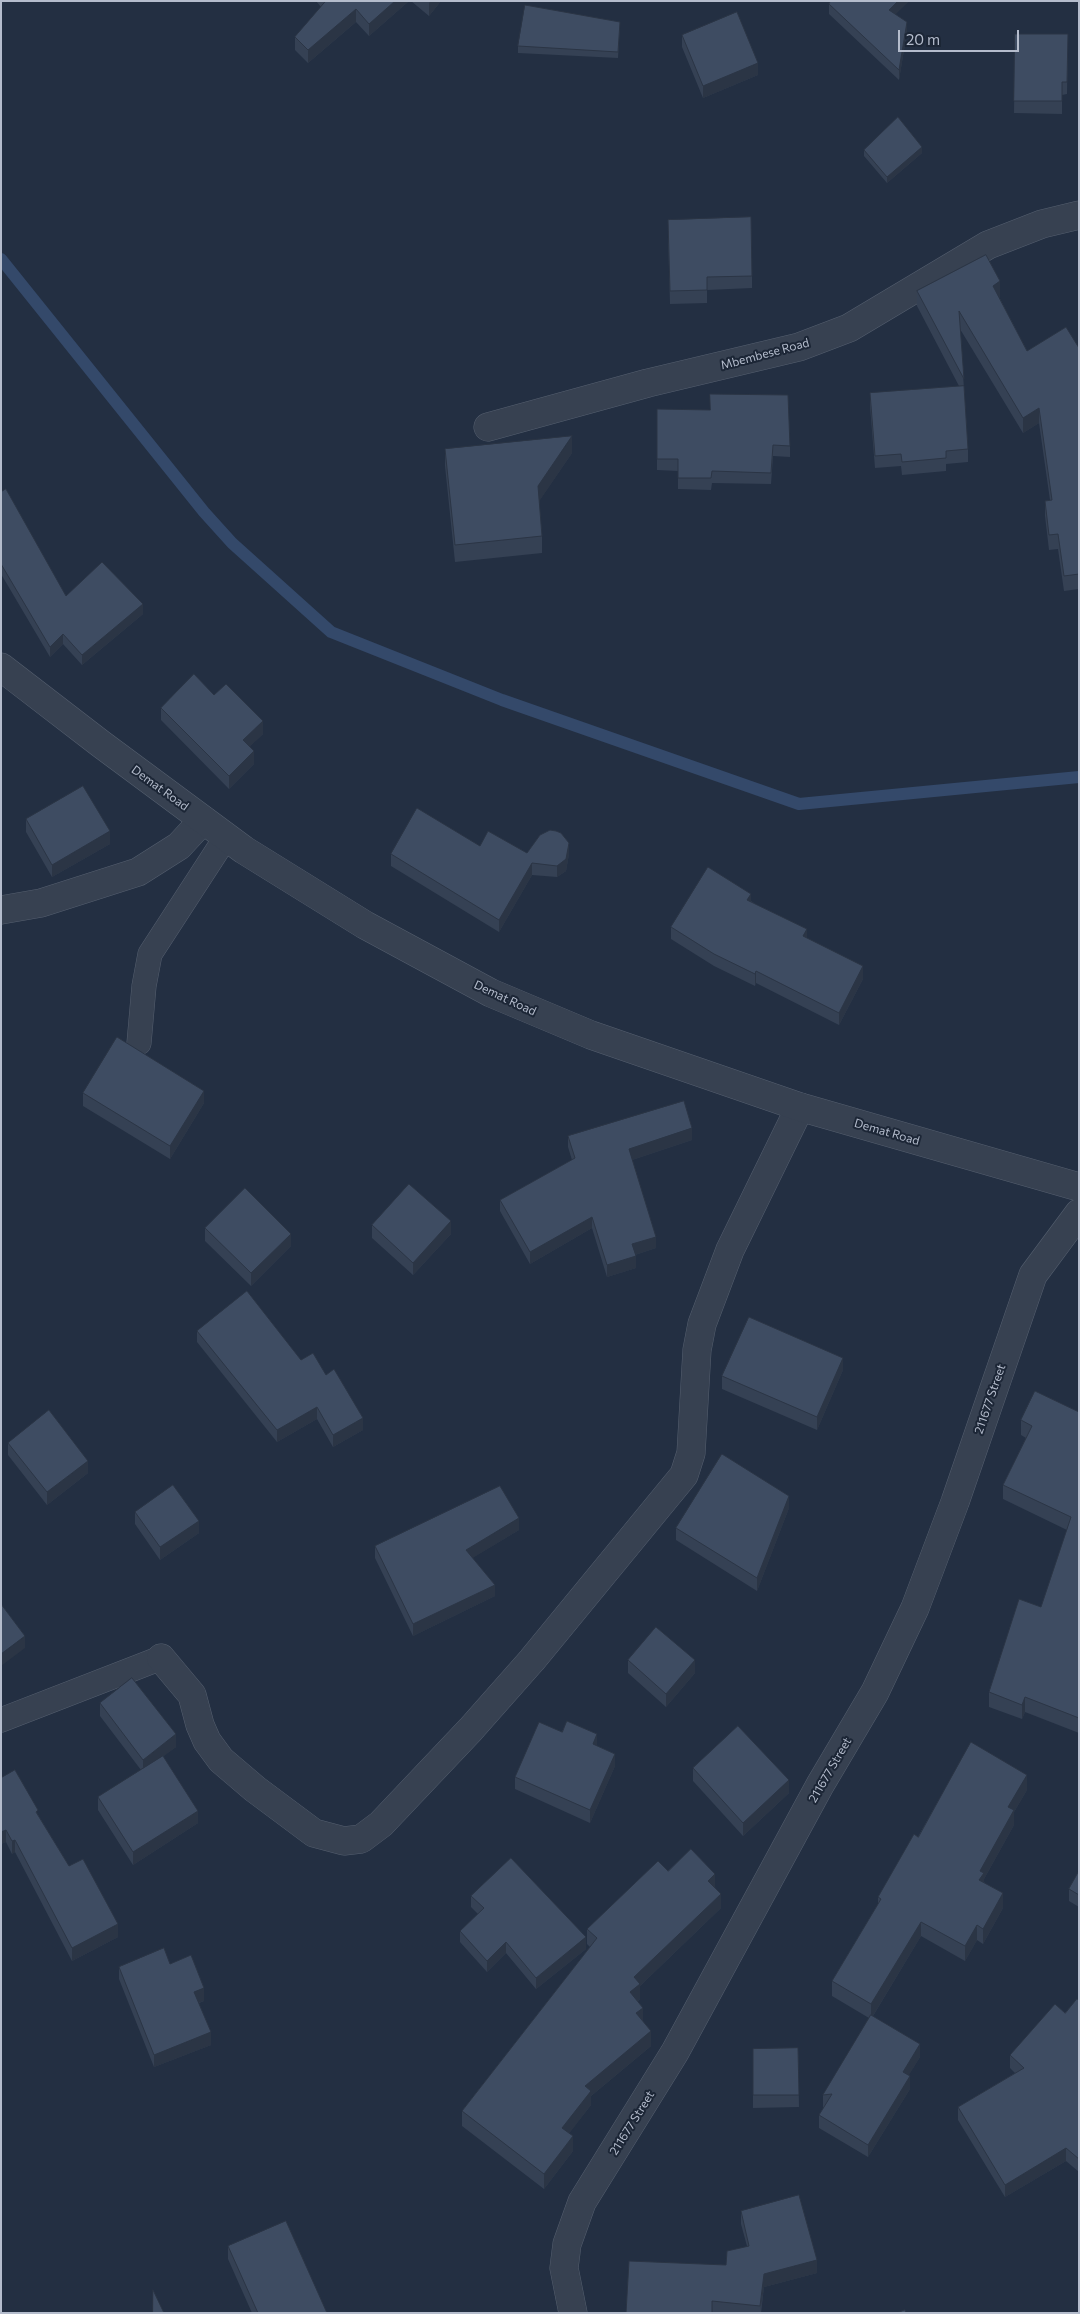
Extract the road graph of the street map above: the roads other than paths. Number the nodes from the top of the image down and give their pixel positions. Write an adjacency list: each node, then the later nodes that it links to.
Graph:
1 (1079, 215): 2 (street, Mbembese Road)
2 (488, 427)
3 (1, 667): 4 (street, Demat Road)
4 (203, 820): 5 (street, Demat Road); 6 (street)
5 (226, 837): 7 (lane); 8 (street, Demat Road)
6 (1, 910)
7 (139, 1043)
8 (800, 1107): 9 (street, Demat Road); 11 (street)
9 (1079, 1187)
10 (1079, 1213): 13 (street, 211677 Street)
11 (161, 1658): 12 (lane)
12 (1, 1720)
13 (573, 2313)

